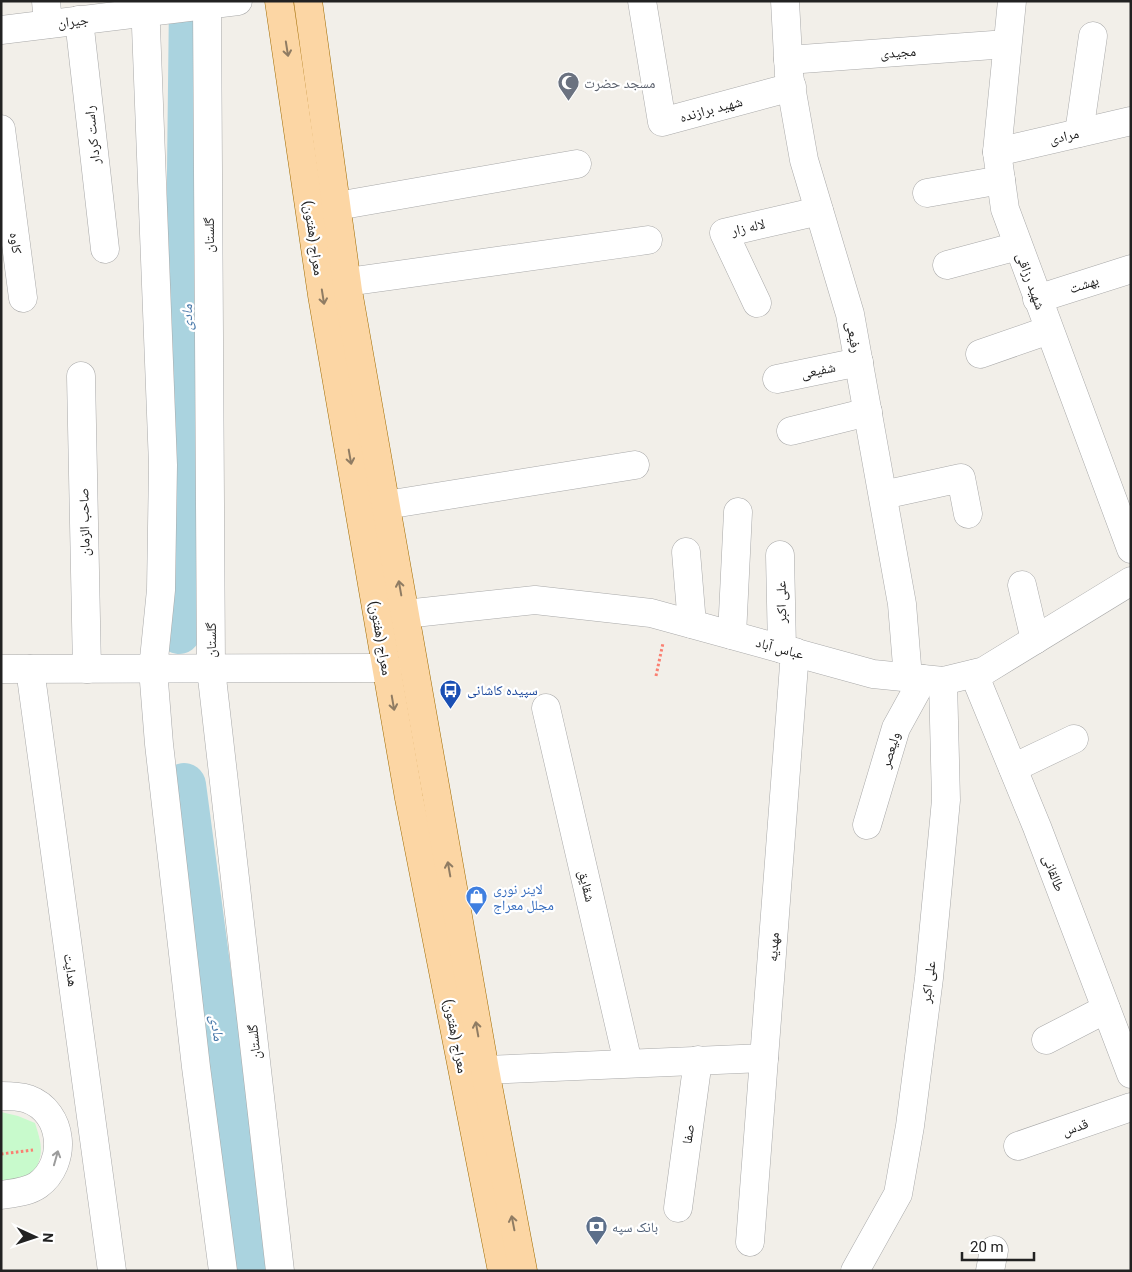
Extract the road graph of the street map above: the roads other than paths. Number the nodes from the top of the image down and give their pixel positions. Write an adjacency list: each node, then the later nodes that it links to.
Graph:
1 (238, 1): 7 (street, جیران)
2 (279, 1): 56 (main road, معراج (هفتون), one-way to 56)
3 (308, 1): 23 (main road, معراج (هفتون))
4 (642, 1): 15 (street, شهید برازنده)
5 (785, 1): 14 (street, رفیعی)
6 (1012, 1): 13 (street, شهید رزاقی)
7 (207, 5): 8 (street, جیران); 61 (street, گلستان)
8 (145, 7): 10 (street, جیران); 60 (street)
9 (47, 13): 10 (street, جیران); 11 (street, جیران)
10 (79, 20): 27 (street, راست کردار)
11 (1, 30)
12 (1093, 36): 18 (street)
13 (1008, 44): 14 (street, مجیدی); 19 (street, شهید رزاقی)
14 (788, 60): 15 (street, رفیعی)
15 (792, 88): 24 (street, رفیعی)
16 (1131, 121): 18 (street, مرادی)
17 (1, 128): 31 (street, کاوه)
18 (1079, 133): 19 (street, مرادی)
19 (997, 152): 21 (street, شهید رزاقی)
20 (576, 164): 23 (street)
21 (1001, 180): 22 (street); 26 (street, شهید رزاقی)
22 (927, 193)
23 (337, 206): 30 (main road, معراج (هفتون))
24 (820, 212): 33 (street, لاله زار); 36 (street, رفیعی)
25 (648, 240): 30 (street)
26 (1018, 246): 28 (street); 32 (street, شهید رزاقی)
27 (105, 249)
28 (948, 265)
29 (1131, 269): 32 (street, بهشت)
30 (347, 282): 43 (main road, معراج (هفتون))
31 (23, 298)
32 (1037, 299): 34 (street, شهید رزاقی)
33 (757, 303)
34 (1049, 330): 35 (street); 46 (street, شهید رزاقی)
35 (980, 354)
36 (859, 362): 38 (street, شفیعی); 39 (street, رفیعی)
37 (81, 376): 59 (street, صاحب الزمان)
38 (777, 379)
39 (868, 412): 40 (street); 42 (street, رفیعی)
40 (791, 431)
41 (635, 465): 43 (street)
42 (883, 495): 45 (street); 63 (street, رفیعی)
43 (386, 504): 51 (main road, معراج (هفتون), one-way to 43)
44 (738, 512): 53 (street)
45 (968, 514)
46 (1131, 549)
47 (686, 552): 52 (street)
48 (780, 555): 55 (street, علی اکبر)
49 (1022, 585): 54 (street)
50 (1129, 587): 54 (street, عباس آباد)
51 (405, 614): 52 (street, عباس آباد); 73 (main road, معراج (هفتون), one-way to 51)
52 (680, 621): 53 (street, عباس آباد)
53 (732, 635): 55 (street, عباس آباد)
54 (1035, 640): 62 (street, عباس آباد)
55 (788, 650): 63 (street, عباس آباد); 70 (street, مهدیه)
56 (387, 668): 61 (street); 86 (main road, معراج (هفتون), one-way to 86)
57 (1, 669): 58 (street)
58 (30, 669): 59 (street); 77 (street, هدایت)
59 (87, 669): 60 (street)
60 (153, 669): 61 (street); 84 (street)
61 (211, 670): 85 (street, گلستان)
62 (974, 674): 63 (street, عباس آباد); 66 (street, طالقانی)
63 (925, 679): 67 (street, ولیعصر); 88 (street, علی اکبر)
64 (546, 708): 72 (street, شقایق)
65 (1074, 739): 66 (street)
66 (1013, 768): 68 (street, طالقانی)
67 (867, 825)
68 (1106, 1009): 69 (street); 74 (street, طالقانی)
69 (1046, 1040)
70 (764, 1058): 71 (street); 82 (street, مهدیه)
71 (698, 1060): 72 (street); 81 (street, صفا)
72 (628, 1063): 73 (street)
73 (485, 1070): 87 (main road, معراج (هفتون), one-way to 73)
74 (1131, 1074)
75 (1, 1096): 78 (street)
76 (1131, 1107): 79 (street, قدس)
77 (92, 1127): 78 (street); 83 (street, هدایت)
78 (57, 1132): 80 (street, one-way to 78)
79 (1018, 1146)
80 (13, 1193)
81 (678, 1208)
82 (750, 1242)
83 (112, 1271)
84 (223, 1271)
85 (280, 1271)
86 (502, 1271)
87 (522, 1271)
88 (855, 1271)

